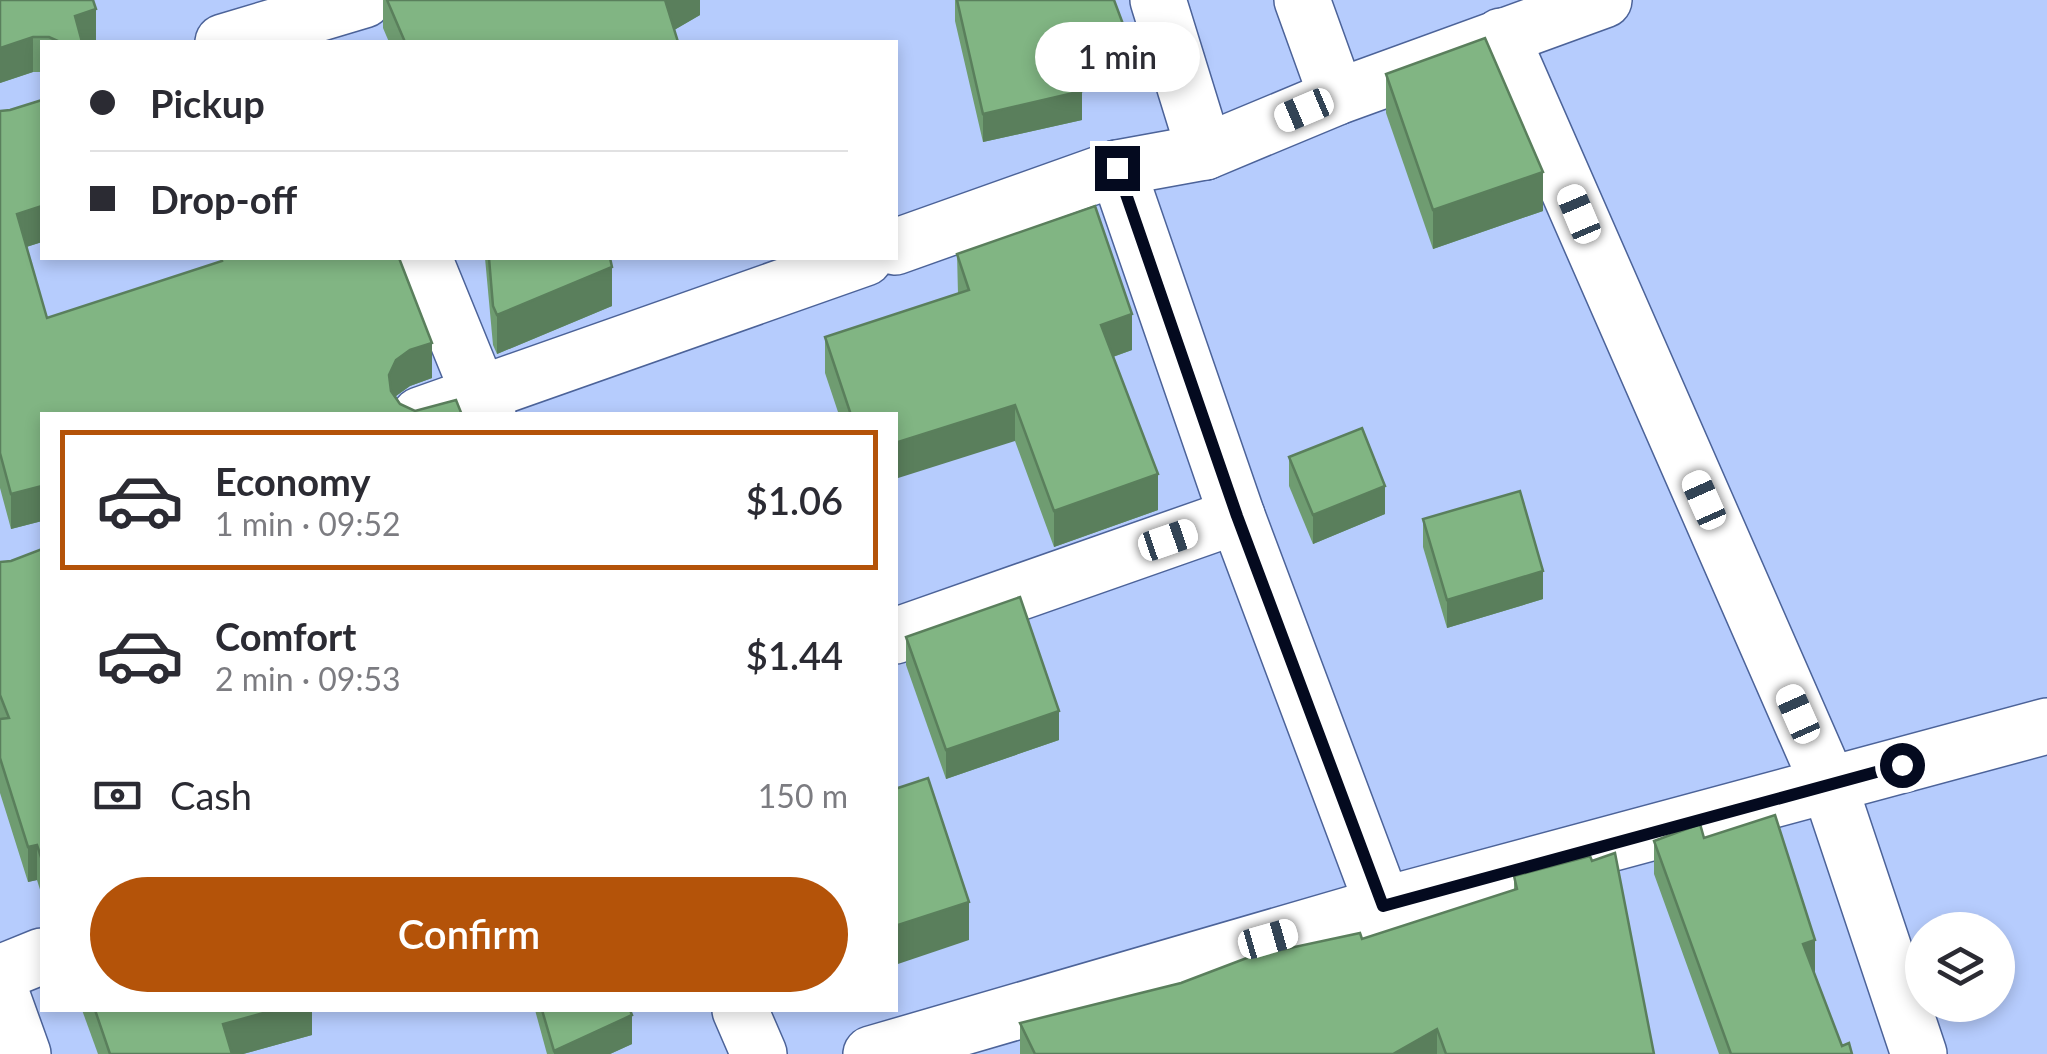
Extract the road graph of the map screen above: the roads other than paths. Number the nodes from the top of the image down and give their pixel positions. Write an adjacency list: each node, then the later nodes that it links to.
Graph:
1 (1158, 0): 8 (street)
2 (1302, 0): 7 (street)
3 (1604, 0): 5 (street)
4 (336, 14): 6 (street)
5 (1501, 36): 7 (street); 18 (street)
6 (231, 40)
7 (1337, 97): 8 (street)
8 (1205, 152): 9 (street)
9 (1117, 168): 10 (street); 15 (street)
10 (898, 246)
11 (425, 260): 13 (street)
12 (860, 260): 13 (street)
13 (484, 404): 14 (street)
14 (437, 412)
15 (1237, 516): 16 (street); 19 (street)
16 (898, 635)
17 (2047, 726): 18 (street)
18 (1829, 785): 19 (street); 28 (street)
19 (1383, 906): 24 (street)
20 (40, 957): 21 (street)
21 (0, 972)
22 (0, 990): 25 (street)
23 (741, 1012): 26 (street)
24 (966, 1042): 27 (street)
25 (23, 1054)
26 (759, 1054)
27 (871, 1054)
28 (1919, 1054)

